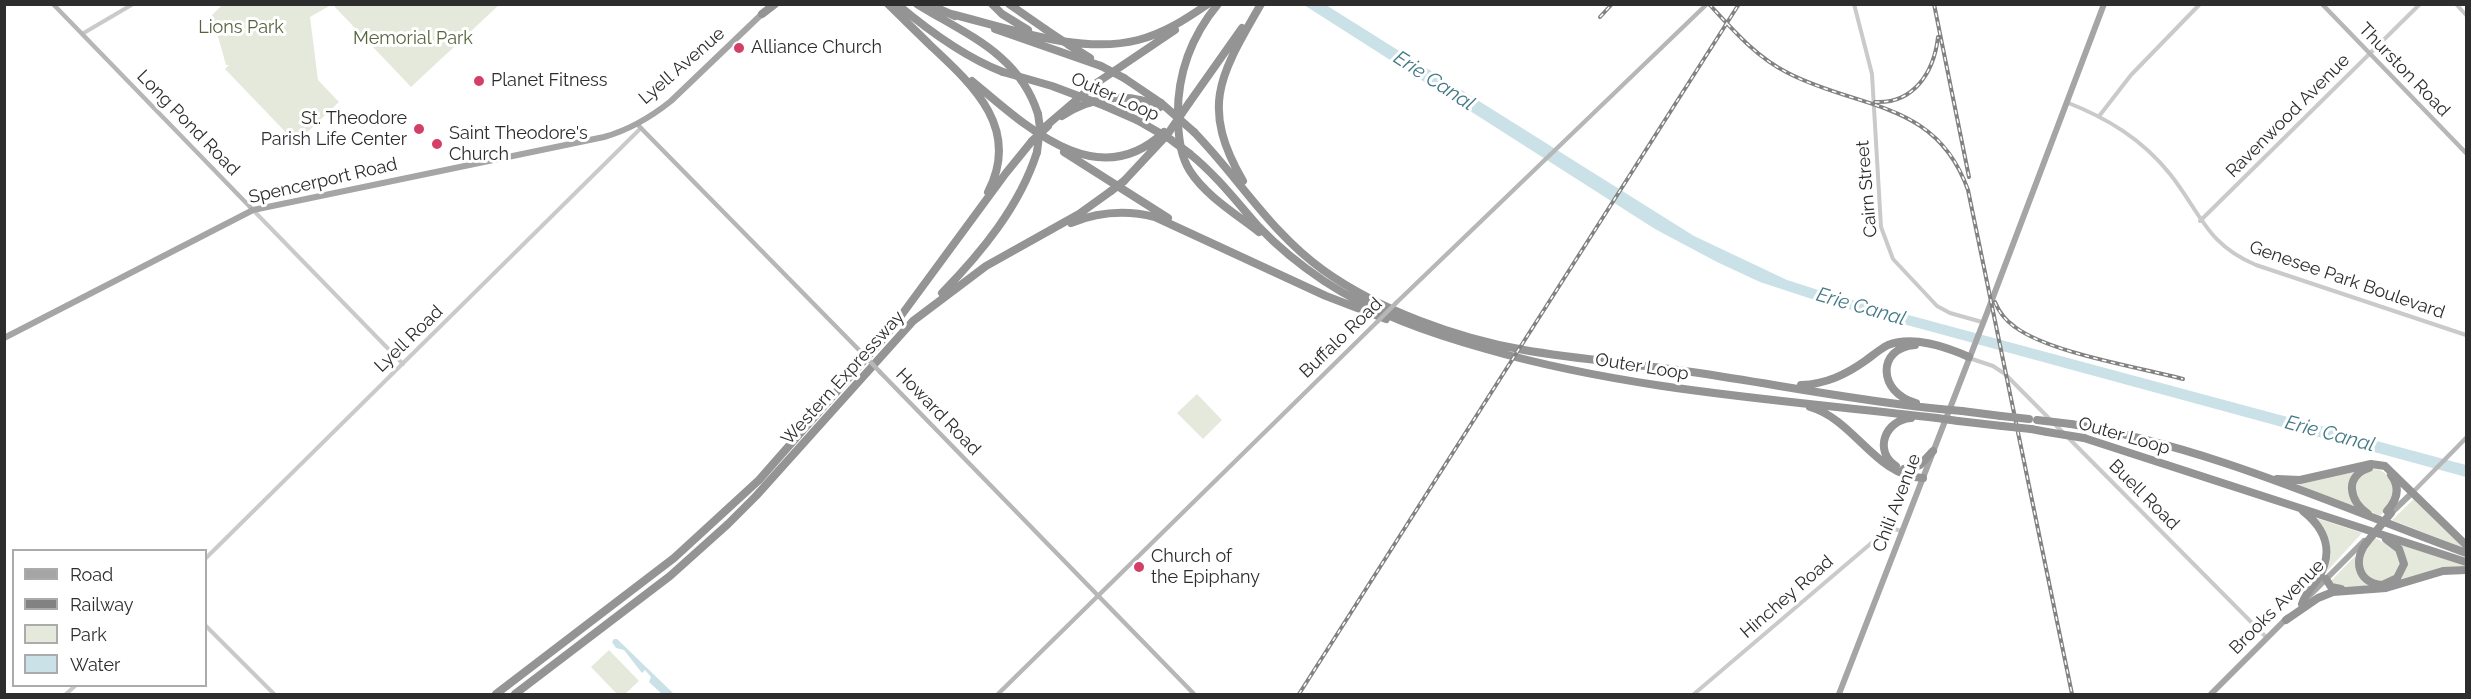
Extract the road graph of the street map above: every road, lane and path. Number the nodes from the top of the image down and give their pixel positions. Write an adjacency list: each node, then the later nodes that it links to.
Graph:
1 (53, 4): 23 (main road, Long Pond Road)
2 (133, 4): 23 (street)
3 (774, 4): 20 (highway)
4 (886, 4): 19 (highway)
5 (917, 4): 45 (highway, bridge)
6 (928, 4): 21 (highway, Outer Loop)
7 (992, 4): 24 (highway)
8 (1009, 4): 27 (highway, bridge)
9 (1209, 4): 24 (highway); 32 (highway, Western Expressway)
10 (1218, 4): 44 (highway)
11 (1260, 4): 34 (highway, Western Expressway, bridge); 38 (highway)
12 (1707, 4): 75 (main road, Buffalo Road, bridge)
13 (1854, 4): 47 (street, Cairn Street)
14 (2104, 4): 28 (main road, Chili Avenue)
15 (2200, 4): 30 (street)
16 (2322, 4): 25 (main road, Thurston Road)
17 (2420, 4): 25 (street, Ravenwood Avenue)
18 (2456, 4): 22 (street)
19 (896, 8): 26 (highway); 44 (highway, Outer Loop, bridge)
20 (762, 14): 31 (main road, Lyell Avenue)
21 (951, 14): 24 (highway); 27 (highway, Outer Loop)
22 (2466, 15)
23 (82, 33): 39 (main road, Long Pond Road)
24 (1052, 39)
25 (2370, 54): 37 (main road, Thurston Road); 41 (street, Ravenwood Avenue)
26 (949, 63): 36 (highway); 40 (highway)
27 (1101, 66): 29 (highway, Outer Loop, bridge)
28 (2066, 102): 30 (street, Genesee Park Boulevard); 47 (main road, Chili Avenue)
29 (1160, 105): 32 (highway); 38 (highway, Outer Loop, bridge)
30 (2100, 116): 41 (street, Genesee Park Boulevard)
31 (639, 126): 33 (main road, Howard Road); 35 (street, Lyell Road); 39 (main road, Spencerport Road)
32 (1047, 126): 40 (highway, Western Expressway, bridge)
33 (646, 134): 35 (street, Lyell Road); 75 (main road, Howard Road, bridge)
34 (1165, 134): 36 (highway); 43 (highway, Western Expressway, bridge)
35 (632, 139): 51 (street, Lyell Road)
36 (1053, 143): 42 (highway)
37 (2466, 153)
38 (1259, 207): 52 (highway, Outer Loop)
39 (253, 210): 49 (main road, Spencerport Road); 51 (street, Long Pond Road)
40 (972, 219): 81 (highway, Western Expressway)
41 (2200, 221): 48 (street, Genesee Park Boulevard)
42 (1197, 235): 43 (highway); 46 (highway)
43 (1026, 244): 45 (highway, Western Expressway)
44 (1276, 244): 46 (highway, Outer Loop)
45 (913, 321): 82 (highway, Western Expressway)
46 (1406, 325): 53 (highway, Outer Loop)
47 (1981, 325): 50 (main road, Chili Avenue)
48 (2466, 335)
49 (4, 338)
50 (1969, 357): 52 (highway); 54 (highway); 57 (main road, Chili Avenue); 79 (street, Buell Road)
51 (403, 364): 70 (street, Lyell Road)
52 (1781, 385): 54 (highway, Outer Loop)
53 (1776, 400): 55 (highway, Outer Loop); 60 (highway)
54 (1940, 409): 59 (highway, Outer Loop, bridge)
55 (1922, 417): 58 (highway); 62 (highway, Outer Loop, bridge)
56 (2466, 438): 61 (main road)
57 (1933, 451): 58 (highway); 60 (main road, Chili Avenue)
58 (1904, 469): 60 (highway)
59 (2258, 475): 61 (highway); 64 (highway, Outer Loop)
60 (1923, 478): 66 (main road, Chili Avenue)
61 (2413, 491): 63 (main road); 68 (highway)
62 (2297, 507): 65 (highway, Outer Loop); 76 (highway)
63 (2389, 512): 64 (highway); 67 (highway, bridge)
64 (2376, 520): 69 (highway, Outer Loop)
65 (2369, 530): 67 (highway); 71 (highway, Outer Loop)
66 (1902, 531): 85 (street, Hinchey Road); 86 (main road, Chili Avenue)
67 (2365, 541): 73 (main road, Brooks Avenue)
68 (2466, 545)
69 (2466, 553)
70 (207, 557)
71 (2466, 562)
72 (2466, 570): 74 (highway)
73 (2326, 579): 74 (highway); 76 (main road, Brooks Avenue)
74 (2349, 589): 77 (highway)
75 (1100, 596): 83 (main road, Buffalo Road); 84 (main road, Howard Road)
76 (2302, 604): 77 (main road, Brooks Avenue)
77 (2286, 620): 79 (main road, Brooks Avenue)
78 (207, 627): 80 (street)
79 (2267, 638): 87 (main road, Brooks Avenue)
80 (274, 694)
81 (496, 694)
82 (515, 694)
83 (998, 694)
84 (1194, 694)
85 (1694, 694)
86 (1839, 694)
87 (2211, 694)

